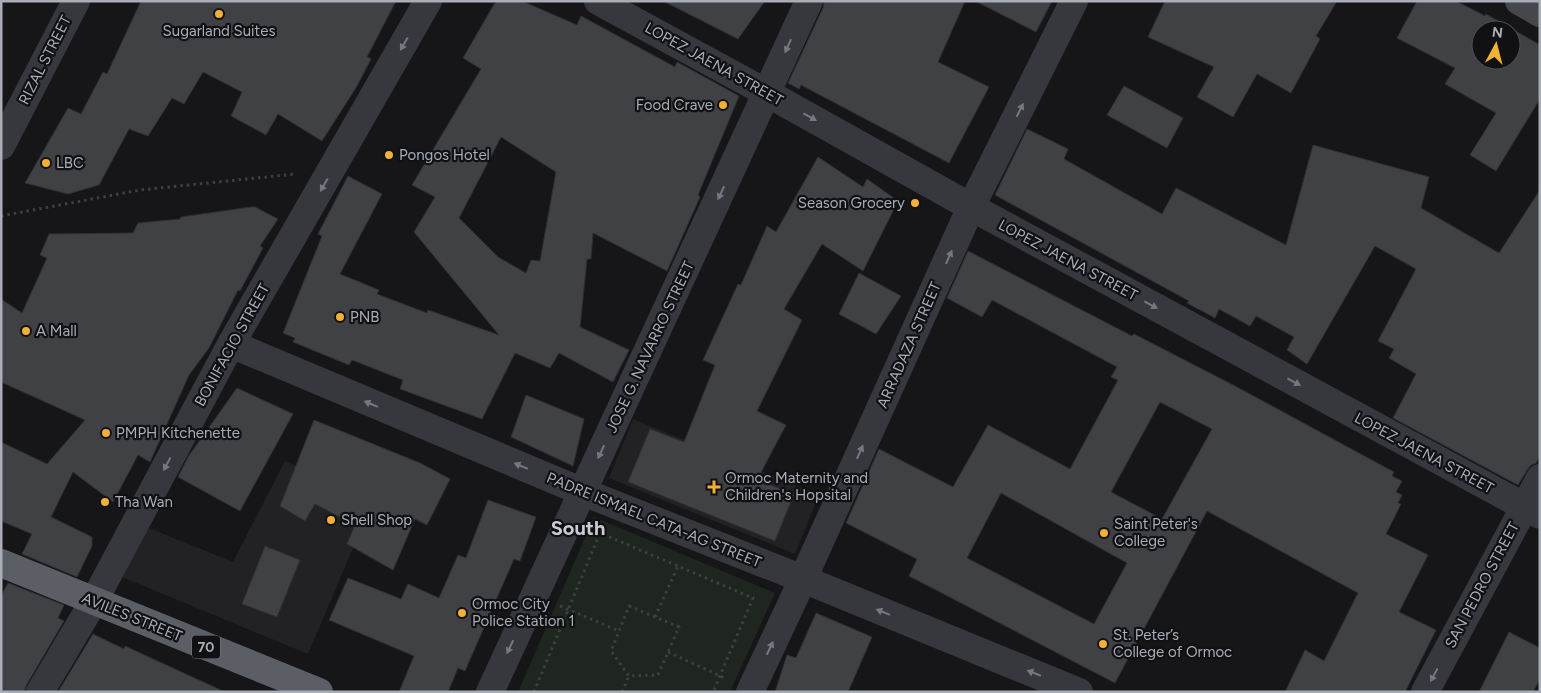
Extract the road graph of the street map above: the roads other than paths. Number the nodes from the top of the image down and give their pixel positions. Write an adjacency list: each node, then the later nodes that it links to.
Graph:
1 (76, 1): 9 (street, RIZAL STREET)
2 (428, 1): 11 (street, BONIFACIO STREET, one-way to 11)
3 (598, 1): 8 (street, LOPEZ JAENA STREET)
4 (808, 1): 8 (street, JOSE G. NAVARRO STREET, one-way to 8)
5 (1074, 1): 10 (street, ARRADAZA STREET, one-way to 5)
6 (1519, 1): 7 (main road)
7 (1540, 13)
8 (767, 93): 10 (street, LOPEZ JAENA STREET, one-way to 10); 13 (street, JOSE G. NAVARRO STREET, one-way to 13)
9 (1, 146)
10 (971, 207): 14 (street, LOPEZ JAENA STREET, one-way to 14); 16 (street, ARRADAZA STREET, one-way to 10)
11 (231, 344): 13 (street, PADRE ISMAEL CATA-AG STREET, one-way to 11); 17 (street, BONIFACIO STREET, one-way to 17)
12 (1540, 478): 14 (street, SAN PEDRO STREET)
13 (583, 492): 16 (street, PADRE ISMAEL CATA-AG STREET); 21 (street, JOSE G. NAVARRO STREET, one-way to 21)
14 (1532, 511): 23 (street, SAN PEDRO STREET, one-way to 23)
15 (1, 563): 17 (highway, AVILES STREET / 70)
16 (803, 579): 18 (street, ARRADAZA STREET, one-way to 16); 22 (street, PADRE ISMAEL CATA-AG STREET, one-way to 16)
17 (94, 601): 19 (street, BONIFACIO STREET); 20 (highway, AVILES STREET / 70)
18 (750, 690)
19 (40, 692)
20 (319, 692)
21 (490, 692)
22 (1079, 692)
23 (1425, 692)

